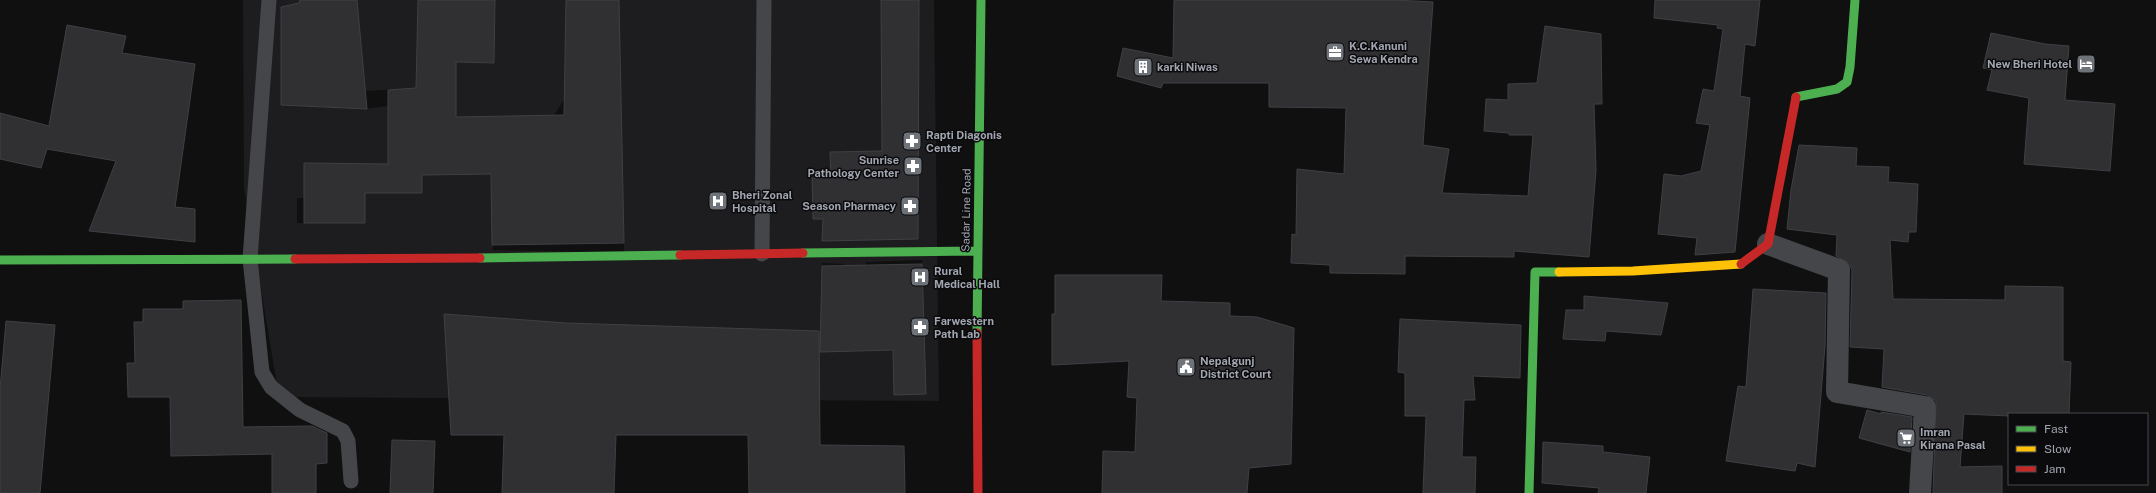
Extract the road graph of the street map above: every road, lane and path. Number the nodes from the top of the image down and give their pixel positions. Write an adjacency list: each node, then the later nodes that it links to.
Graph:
1 (269, 0): 8 (lane)
2 (764, 0): 7 (lane)
3 (981, 0): 6 (street, Sadar Line Road)
4 (1855, 0): 5 (street)
5 (1768, 244): 12 (street); 13 (street)
6 (977, 251): 7 (street); 11 (street, Sadar Line Road)
7 (762, 254): 8 (street)
8 (250, 259): 9 (street); 10 (lane)
9 (0, 260)
10 (351, 481)
11 (978, 493)
12 (1530, 493)
13 (1920, 493)

